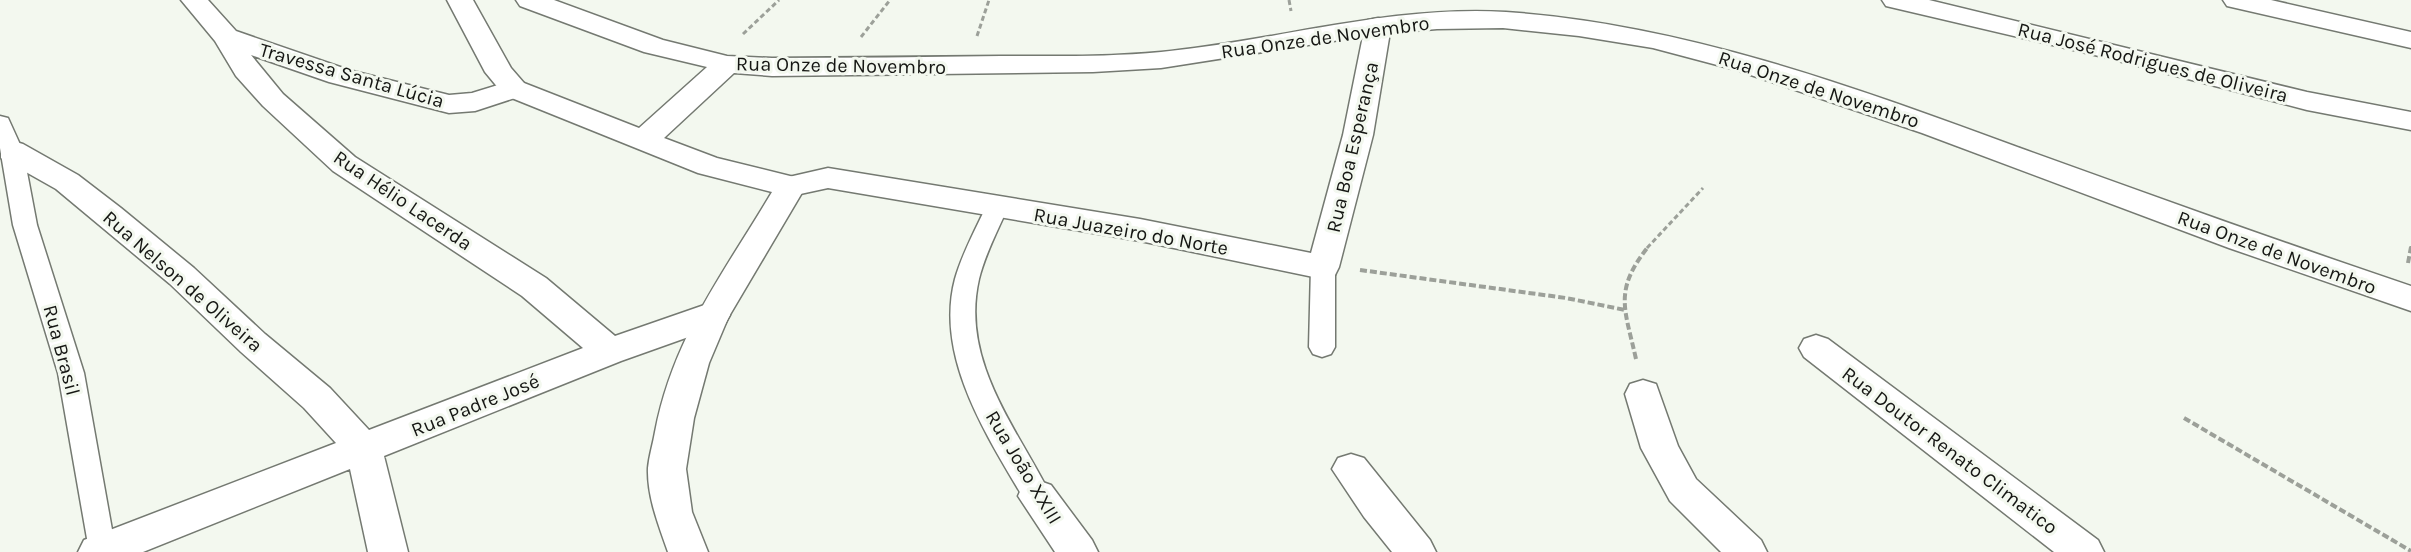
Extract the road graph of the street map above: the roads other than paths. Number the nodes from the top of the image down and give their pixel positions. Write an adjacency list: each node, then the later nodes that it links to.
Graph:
1 (194, 0): 7 (street, Rua Hélio Lacerda)
2 (460, 0): 10 (street, Rua Juazeiro do Norte)
3 (529, 0): 9 (street, Rua Onze de Novembro)
4 (1895, 0): 11 (street, Rua José Rodrigues de Oliveira)
5 (2236, 0): 8 (street)
6 (1377, 26): 9 (street, Rua Onze de Novembro); 16 (street, Rua Boa Esperança); 17 (street, Rua Onze de Novembro)
7 (226, 37): 10 (street, Travessa Santa Lúcia); 21 (street, Rua Hélio Lacerda)
8 (2411, 40)
9 (721, 62): 13 (street)
10 (514, 89): 13 (street, Rua Juazeiro do Norte)
11 (2411, 121)
12 (6, 137): 23 (street, Rua Nelson de Oliveira); 26 (lane, Rua Brasil)
13 (643, 141): 14 (street, Rua Juazeiro do Norte)
14 (791, 186): 15 (street, Rua Juazeiro do Norte); 18 (street)
15 (997, 207): 16 (street, Rua Juazeiro do Norte); 25 (lane, Rua João XXIII)
16 (1323, 267): 19 (lane)
17 (2411, 299)
18 (713, 315): 21 (street, Rua Padre José); 28 (street)
19 (1322, 347)
20 (1816, 348): 32 (street, Rua Doutor Renato Climatico)
21 (609, 352): 23 (street, Rua Padre José)
22 (1643, 394): 31 (street)
23 (364, 449): 26 (street, Rua Padre José); 27 (street)
24 (1351, 469): 30 (street)
25 (1037, 496): 29 (street, Rua João XXIII)
26 (101, 551)
27 (388, 552)
28 (688, 552)
29 (1078, 552)
30 (1416, 552)
31 (1747, 552)
32 (2084, 552)

